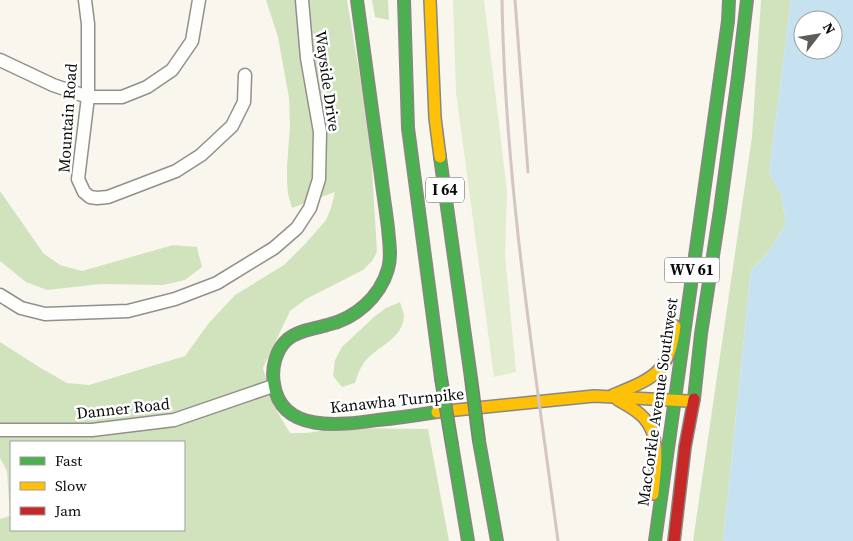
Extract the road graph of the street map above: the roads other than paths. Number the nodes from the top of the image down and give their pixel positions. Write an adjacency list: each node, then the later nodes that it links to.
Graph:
1 (85, 0): 11 (street, Mountain Road)
2 (199, 0): 11 (street)
3 (302, 0): 13 (street, Wayside Drive)
4 (357, 0): 14 (main road)
5 (404, 0): 19 (main road, I 64, bridge)
6 (430, 0): 20 (main road, I 64, bridge)
7 (730, 0): 12 (main road, MacCorkle Avenue Southwest / WV 61)
8 (747, 0): 17 (main road, MacCorkle Avenue Southwest / WV 61)
9 (0, 60): 11 (street)
10 (245, 75): 11 (street, Mountain Road)
11 (88, 97)
12 (698, 229): 15 (main road); 16 (main road, MacCorkle Avenue Southwest / WV 61)
13 (0, 295)
14 (273, 386): 15 (main road, Kanawha Turnpike); 18 (street, Danner Road)
15 (610, 396): 16 (main road, Kanawha Turnpike); 21 (main road)
16 (674, 401): 17 (main road, Kanawha Turnpike); 22 (main road, MacCorkle Avenue Southwest / WV 61)
17 (694, 401): 23 (main road, MacCorkle Avenue Southwest / WV 61)
18 (0, 430)
19 (468, 541)
20 (497, 541)
21 (649, 541)
22 (655, 541)
23 (674, 541)

